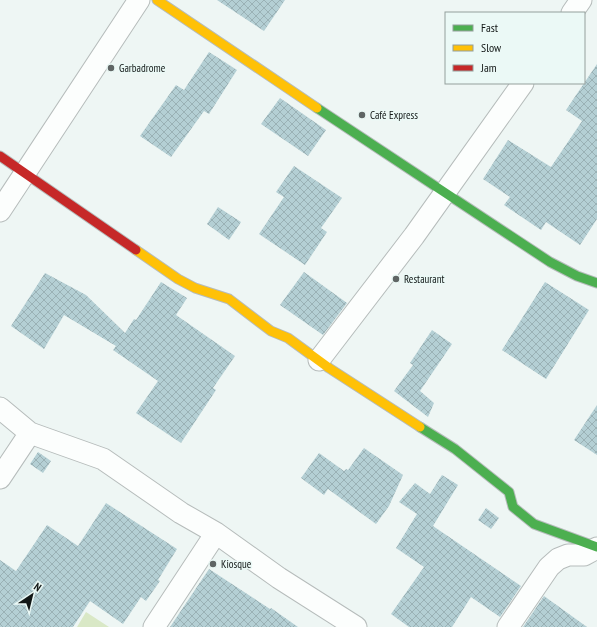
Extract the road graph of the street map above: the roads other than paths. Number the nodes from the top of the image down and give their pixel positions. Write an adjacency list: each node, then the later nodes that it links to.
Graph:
1 (139, 0): 7 (street)
2 (157, 0): 8 (street)
3 (581, 0): 4 (street)
4 (573, 12)
5 (522, 84): 8 (street)
6 (0, 156): 7 (street)
7 (26, 172): 9 (street); 11 (street)
8 (445, 193): 10 (street); 11 (street)
9 (0, 211)
10 (597, 283)
11 (319, 360): 16 (street)
12 (0, 408): 13 (street)
13 (30, 433): 14 (street); 15 (street)
14 (0, 478)
15 (216, 533): 17 (street); 18 (street)
16 (597, 548): 19 (street)
17 (154, 627)
18 (356, 627)
19 (508, 627)

